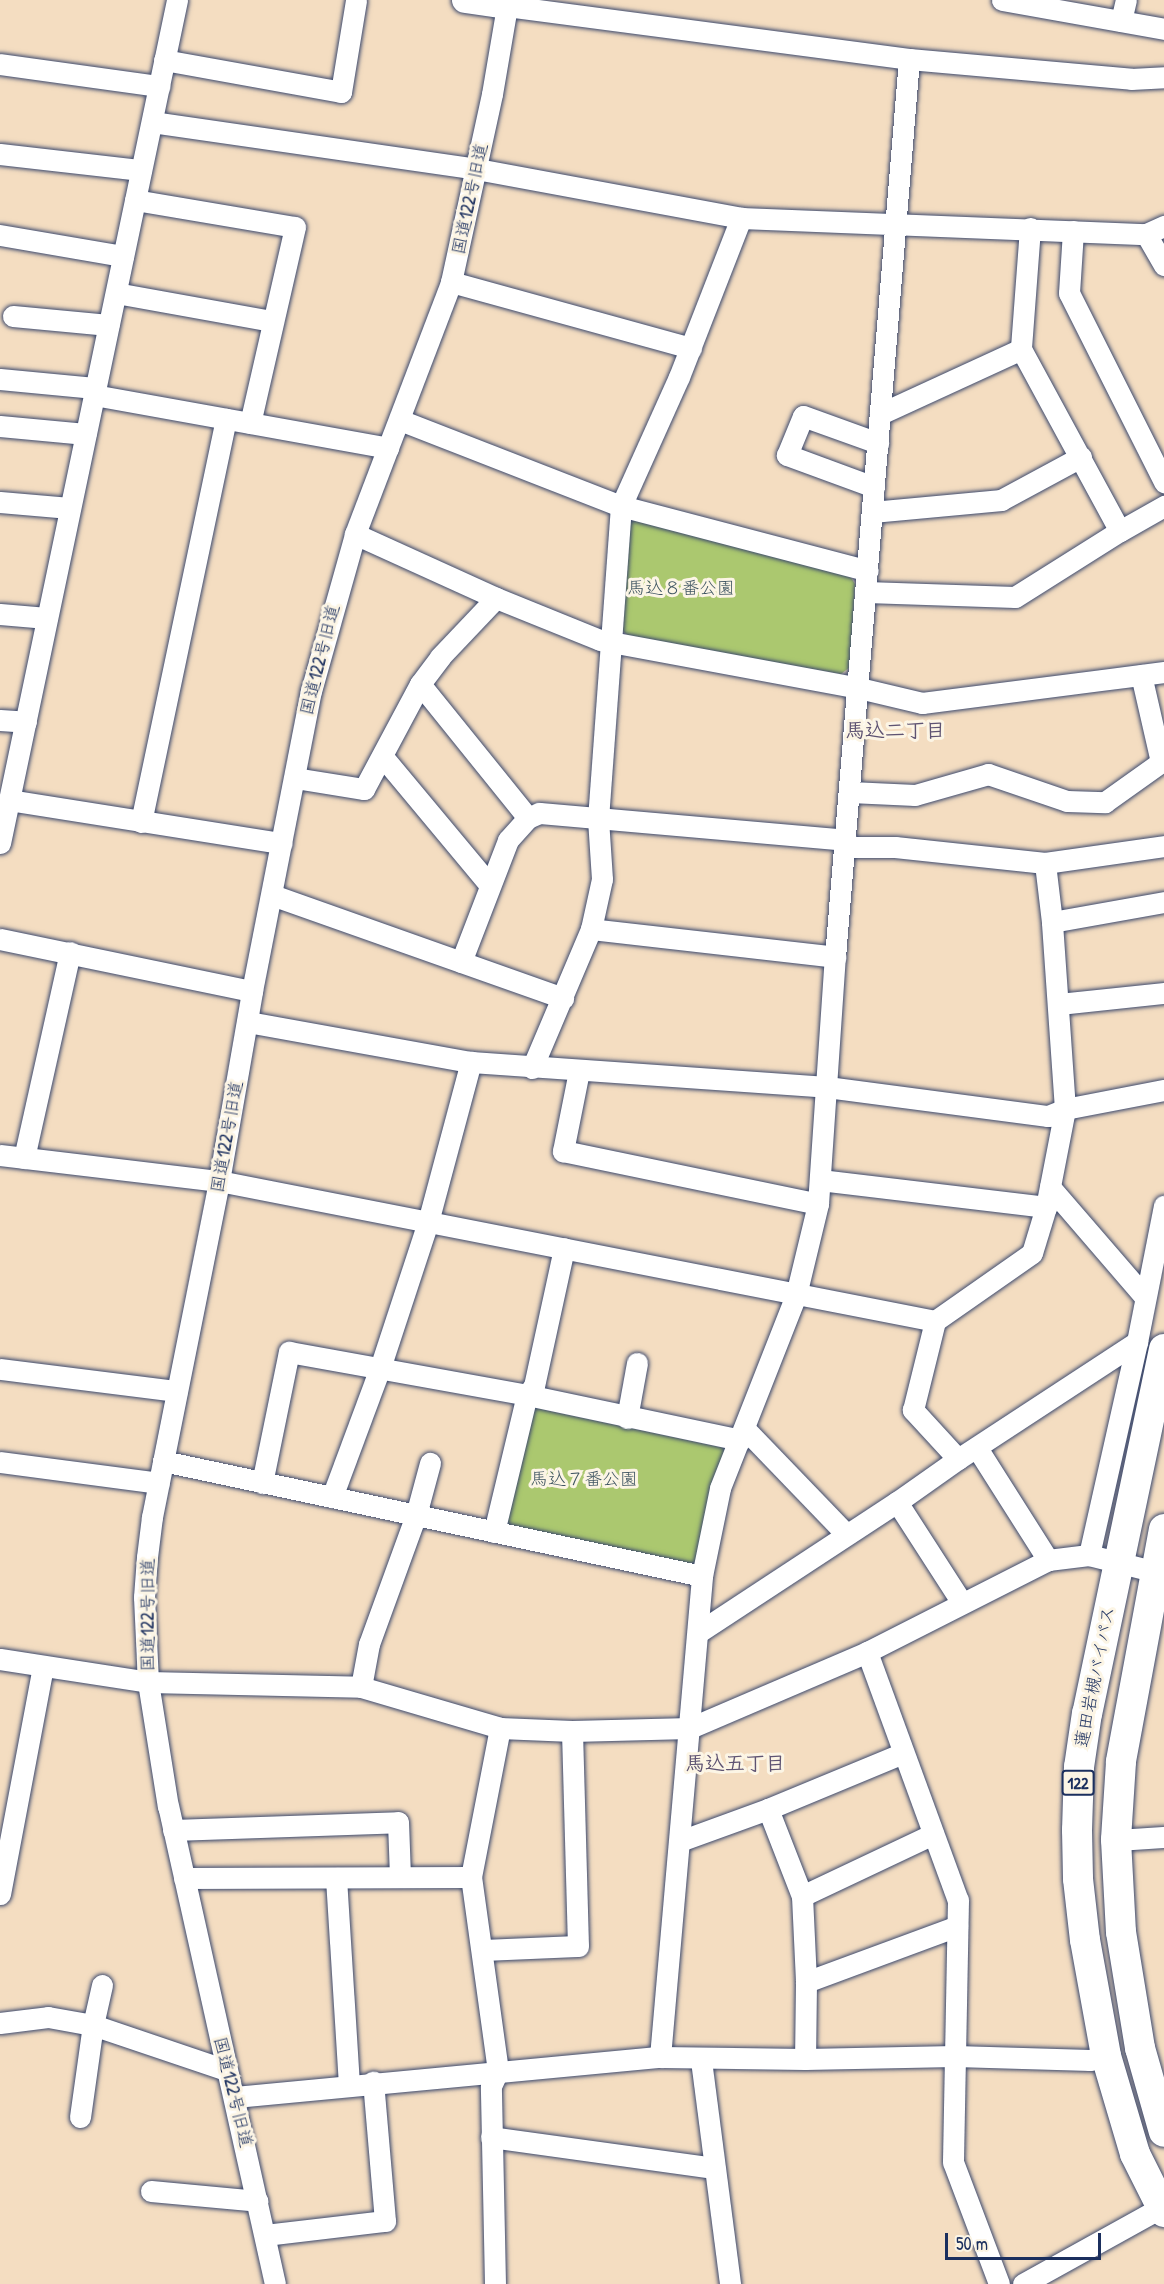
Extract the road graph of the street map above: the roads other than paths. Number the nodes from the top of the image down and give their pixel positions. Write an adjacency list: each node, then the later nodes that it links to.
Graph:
1 (177, 0): 10 (street)
2 (356, 0): 10 (street)
3 (465, 0): 6 (main road)
4 (1002, 0): 7 (street)
5 (1126, 0): 7 (street)
6 (508, 3): 9 (street); 16 (street, 国道122号旧道)
7 (1121, 21): 8 (street)
8 (1164, 29)
9 (909, 59): 12 (street); 20 (street)
10 (164, 60): 13 (street)
11 (0, 64): 13 (street)
12 (1164, 76)
13 (159, 86): 14 (street)
14 (152, 122): 16 (street); 17 (street)
15 (0, 154): 17 (street)
16 (477, 169): 19 (street); 27 (street, 国道122号旧道)
17 (141, 170): 18 (street)
18 (135, 200): 25 (street); 30 (street)
19 (741, 218): 20 (street); 32 (street)
20 (895, 223): 21 (street); 36 (street)
21 (1030, 228): 23 (street); 33 (street)
22 (1155, 230): 23 (street); 26 (street)
23 (1073, 231): 45 (street)
24 (0, 235): 25 (street)
25 (123, 256): 28 (street)
26 (1164, 266)
27 (451, 282): 32 (street); 38 (street, 国道122号旧道)
28 (116, 293): 30 (street); 31 (street)
29 (13, 316): 31 (street)
30 (272, 321): 39 (street)
31 (109, 325): 35 (street)
32 (691, 348): 48 (street)
33 (1021, 349): 36 (street); 44 (street)
34 (0, 379): 35 (street)
35 (95, 392): 37 (street); 41 (street)
36 (880, 414): 42 (street)
37 (226, 419): 39 (street); 72 (street)
38 (400, 420): 43 (street, 国道122号旧道); 48 (street)
39 (250, 423): 43 (street)
40 (0, 426): 41 (street)
41 (86, 434): 50 (street)
42 (878, 443): 46 (street); 46 (street)
43 (388, 448): 53 (street, 国道122号旧道)
44 (1081, 457): 51 (street); 52 (street)
45 (1164, 482)
46 (874, 487): 51 (street)
47 (0, 502): 50 (street)
48 (621, 506): 54 (street); 59 (street)
49 (1164, 506): 52 (street)
50 (70, 508): 58 (street)
51 (872, 512): 54 (street)
52 (1120, 531): 55 (street)
53 (355, 534): 56 (street); 67 (street, 国道122号旧道)
54 (868, 571): 55 (street)
55 (866, 592): 63 (street)
56 (496, 598): 59 (street); 62 (street)
57 (0, 614): 58 (street)
58 (47, 618): 65 (street)
59 (612, 642): 63 (street); 71 (street)
60 (1164, 672): 61 (street)
61 (1141, 675): 63 (street); 68 (street)
62 (420, 684): 66 (street); 70 (street)
63 (859, 688): 68 (street)
64 (0, 720): 65 (street)
65 (26, 722): 69 (street)
66 (383, 757): 67 (street); 78 (street)
67 (295, 778): 74 (street, 国道122号旧道)
68 (850, 792): 75 (street)
69 (9, 800): 72 (street); 73 (street)
70 (528, 818): 71 (street); 78 (street)
71 (598, 819): 75 (street); 82 (street)
72 (141, 822): 74 (street)
73 (1, 833)
74 (282, 843): 79 (street, 国道122号旧道)
75 (846, 844): 77 (street); 85 (street)
76 (1164, 846): 77 (street)
77 (1045, 862): 81 (street)
78 (489, 884): 86 (street)
79 (272, 895): 86 (street); 87 (street, 国道122号旧道)
80 (1164, 902): 81 (street)
81 (1052, 922): 90 (street)
82 (591, 929): 85 (street); 89 (street)
83 (0, 939): 84 (street)
84 (70, 952): 87 (street); 99 (street)
85 (835, 957): 95 (street)
86 (461, 962): 89 (street)
87 (252, 991): 91 (street, 国道122号旧道)
88 (1164, 993): 90 (street)
89 (563, 998): 93 (street)
90 (1059, 1004): 97 (street)
91 (248, 1022): 92 (street); 101 (street, 国道122号旧道)
92 (471, 1062): 93 (street); 105 (street)
93 (532, 1068): 94 (street)
94 (579, 1071): 95 (street); 103 (street)
95 (827, 1087): 97 (street); 100 (street)
96 (1164, 1090): 97 (street)
97 (1065, 1110): 102 (street)
98 (0, 1157): 99 (street)
99 (24, 1158): 101 (street)
100 (820, 1180): 102 (street); 103 (street)
101 (219, 1181): 105 (street); 114 (street, 国道122号旧道)
102 (1048, 1197): 108 (street); 109 (street)
103 (818, 1204): 107 (street)
104 (1164, 1206): 108 (street)
105 (428, 1222): 106 (street); 112 (street)
106 (564, 1248): 107 (street); 115 (street)
107 (796, 1295): 109 (street); 117 (street)
108 (1145, 1297): 110 (street)
109 (935, 1321): 119 (street)
110 (1151, 1346): 118 (street); 131 (highway, 蓮田岩槻バイパス / 122)
111 (637, 1363): 116 (street)
112 (380, 1368): 115 (street); 124 (street); 125 (street)
113 (0, 1369): 114 (street)
114 (177, 1391): 120 (street, 国道122号旧道)
115 (526, 1395): 116 (street); 129 (street)
116 (627, 1418): 117 (street)
117 (742, 1434): 130 (street); 134 (street)
118 (977, 1448): 119 (street); 132 (street)
119 (958, 1459): 126 (street)
120 (163, 1461): 123 (street, 国道122号旧道); 124 (street)
121 (0, 1462): 123 (street)
122 (430, 1463): 127 (street)
123 (159, 1483): 140 (street, 国道122号旧道)
124 (262, 1483): 125 (street)
125 (332, 1497): 127 (street)
126 (897, 1502): 130 (street); 135 (street)
127 (416, 1515): 129 (street); 141 (street)
128 (1164, 1529): 133 (highway, 122)
129 (494, 1532): 134 (street)
130 (846, 1534): 136 (street)
131 (1103, 1559): 132 (street); 133 (street); 166 (highway, 蓮田岩槻バイパス / 122)
132 (1048, 1560): 135 (street)
133 (1156, 1572): 150 (highway, 122)
134 (702, 1576): 136 (street)
135 (962, 1603): 137 (street)
136 (699, 1632): 143 (street)
137 (867, 1652): 143 (street); 145 (street)
138 (0, 1659): 139 (street)
139 (43, 1666): 140 (street); 152 (street)
140 (148, 1682): 141 (street); 147 (street, 国道122号旧道)
141 (360, 1687): 142 (street)
142 (500, 1728): 144 (street); 154 (street)
143 (690, 1728): 144 (street); 151 (street)
144 (572, 1731): 160 (street)
145 (903, 1753): 146 (street); 148 (street)
146 (768, 1809): 151 (street); 158 (street)
147 (173, 1830): 153 (street); 155 (street, 国道122号旧道)
148 (933, 1834): 158 (street); 159 (street)
149 (1164, 1838): 150 (street)
150 (1116, 1840): 176 (highway, 122)
151 (680, 1841): 167 (street)
152 (3, 1856): 157 (street)
153 (400, 1877): 154 (street); 156 (street)
154 (471, 1877): 160 (street)
155 (184, 1878): 156 (street); 170 (street, 国道122号旧道)
156 (336, 1878): 173 (street)
157 (0, 1894)
158 (802, 1896): 161 (street)
159 (957, 1926): 161 (street); 165 (street)
160 (482, 1950): 171 (street)
161 (806, 1982): 168 (street)
162 (102, 1985): 164 (street)
163 (0, 2023): 164 (street)
164 (93, 2025): 170 (street); 175 (street)
165 (955, 2056): 166 (street); 168 (street); 186 (street)
166 (1106, 2056): 181 (highway, 蓮田岩槻バイパス / 122)
167 (660, 2057): 169 (street); 171 (street)
168 (805, 2059): 169 (street)
169 (700, 2060): 178 (street)
170 (226, 2070): 174 (street, 国道122号旧道)
171 (498, 2071): 172 (street); 177 (street)
172 (373, 2082): 173 (street); 182 (street)
173 (350, 2084): 174 (street)
174 (235, 2097): 180 (street, 国道122号旧道)
175 (80, 2117)
176 (1164, 2132)
177 (491, 2137): 178 (street); 184 (street)
178 (713, 2168): 185 (street)
179 (151, 2191): 180 (street)
180 (258, 2201): 182 (street, 国道122号旧道)
181 (1163, 2208): 187 (street)
182 (265, 2235): 183 (street, 国道122号旧道)
183 (275, 2284)
184 (495, 2284)
185 (728, 2284)
186 (999, 2284)
187 (1023, 2284)

